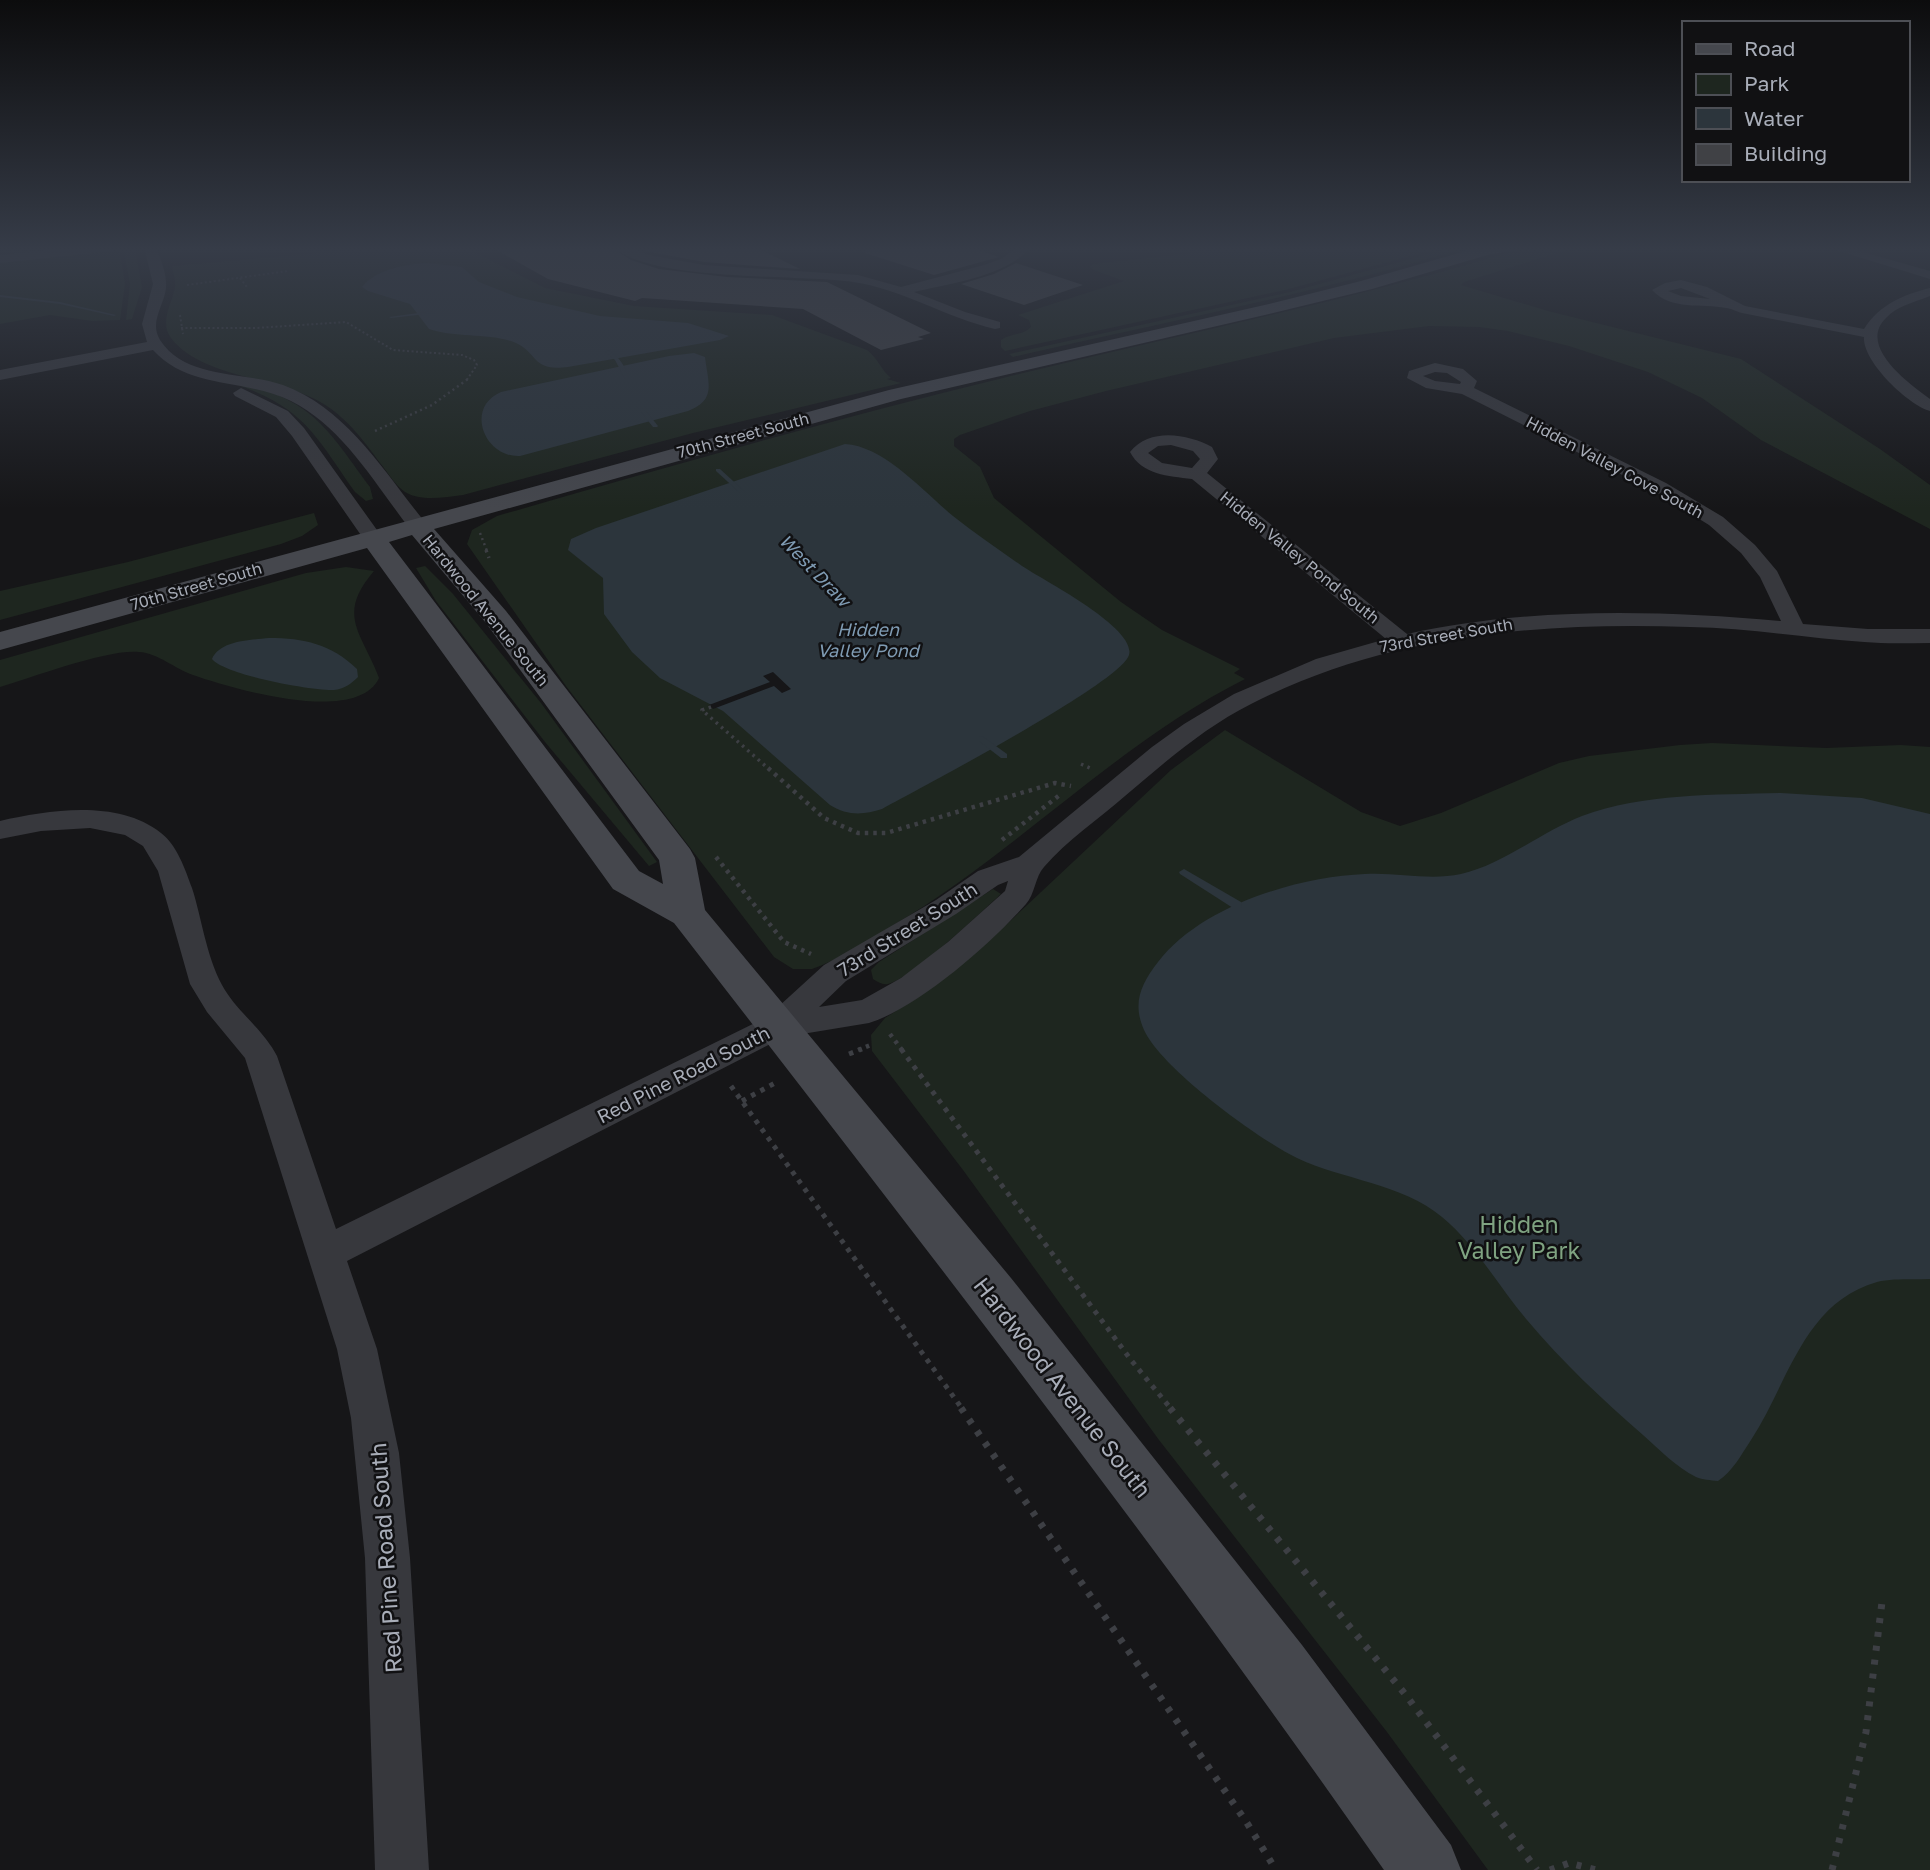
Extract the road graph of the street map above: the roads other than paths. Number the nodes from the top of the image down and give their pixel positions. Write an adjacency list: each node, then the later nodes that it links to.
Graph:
1 (151, 334): 4 (street)
2 (1158, 334): 10 (main road, 70th Street South)
3 (1869, 334): 8 (street)
4 (156, 345): 5 (street); 6 (street, Hardwood Avenue South)
5 (0, 375)
6 (218, 378): 10 (street, Hardwood Avenue South); 11 (street, Hardwood Avenue South)
7 (1466, 390): 12 (street, Hidden Valley Cove South)
8 (1930, 406)
9 (1197, 474): 15 (street, Hidden Valley Pond South)
10 (417, 525): 11 (main road, 70th Street South); 18 (main road, Hardwood Avenue South)
11 (372, 537): 14 (main road, 70th Street South); 18 (main road, Hardwood Avenue South)
12 (1796, 629): 13 (street, 73rd Street South); 15 (street, 73rd Street South)
13 (1930, 636)
14 (0, 641)
15 (1402, 641): 17 (street, 73rd Street South)
16 (0, 830): 20 (street, Red Pine Road South)
17 (1029, 864): 19 (street, 73rd Street South); 19 (street, 73rd Street South)
18 (687, 914): 19 (main road, Hardwood Avenue South)
19 (778, 1026): 20 (street, Red Pine Road South); 22 (main road, Hardwood Avenue South)
20 (326, 1254): 21 (street, Red Pine Road South)
21 (402, 1870)
22 (1426, 1870)

